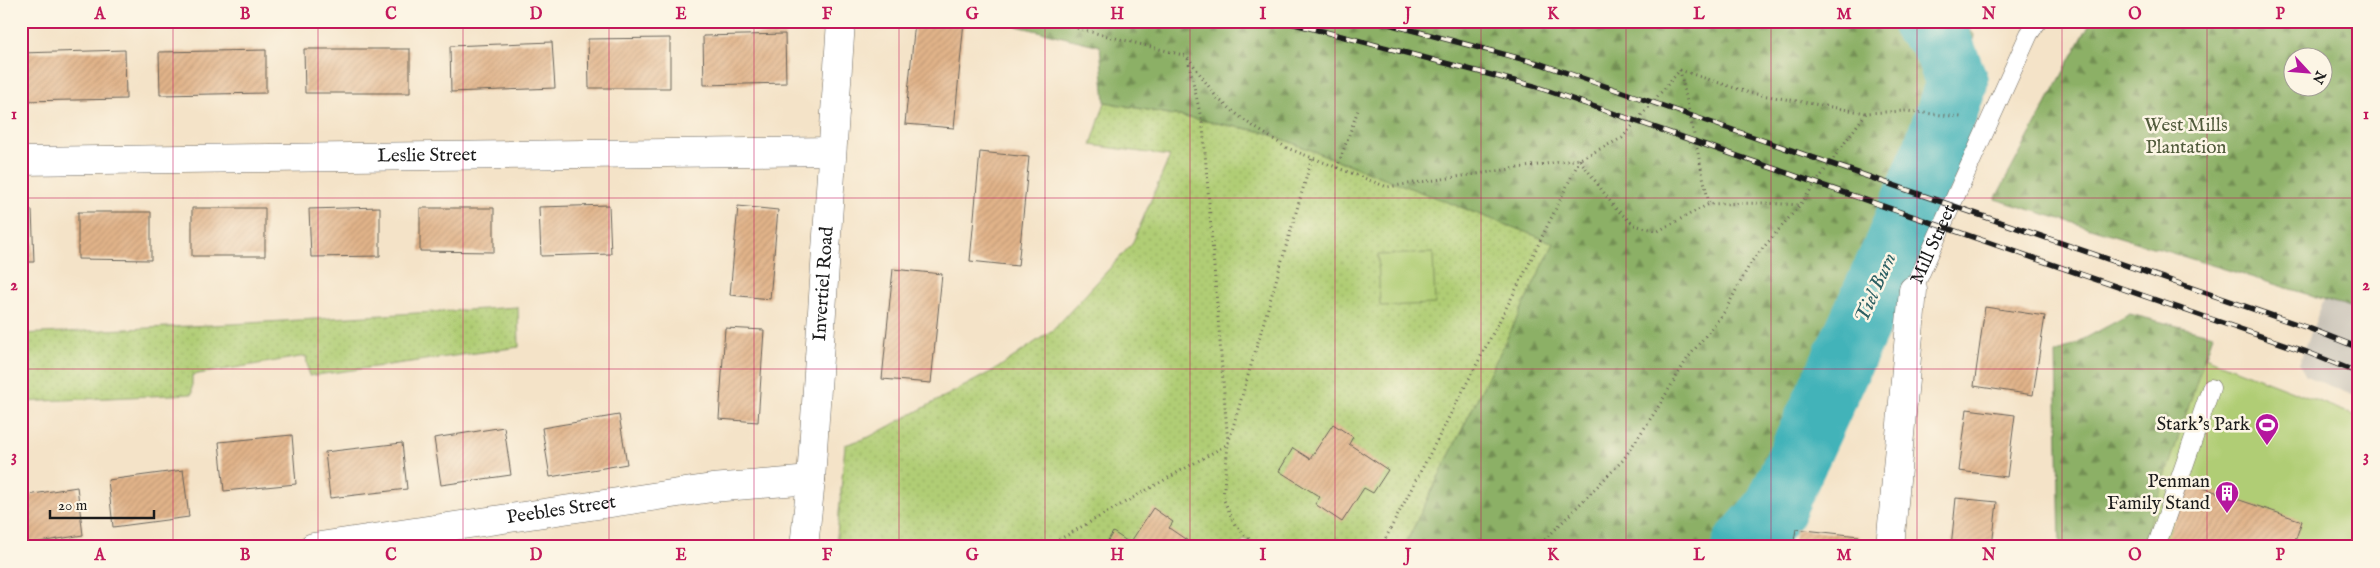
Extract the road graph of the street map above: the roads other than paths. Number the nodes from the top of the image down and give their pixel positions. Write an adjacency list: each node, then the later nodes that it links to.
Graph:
1 (840, 21): 3 (street, Invertiel Road)
2 (2038, 21): 5 (lane, Mill Street)
3 (832, 151): 4 (street, Leslie Street); 7 (street, Invertiel Road)
4 (21, 160)
5 (1913, 290): 10 (street, Mill Street)
6 (2211, 388): 11 (lane)
7 (811, 480): 8 (street, Peebles Street); 9 (street, Invertiel Road)
8 (313, 547)
9 (804, 547)
10 (1890, 547)
11 (2156, 547)

